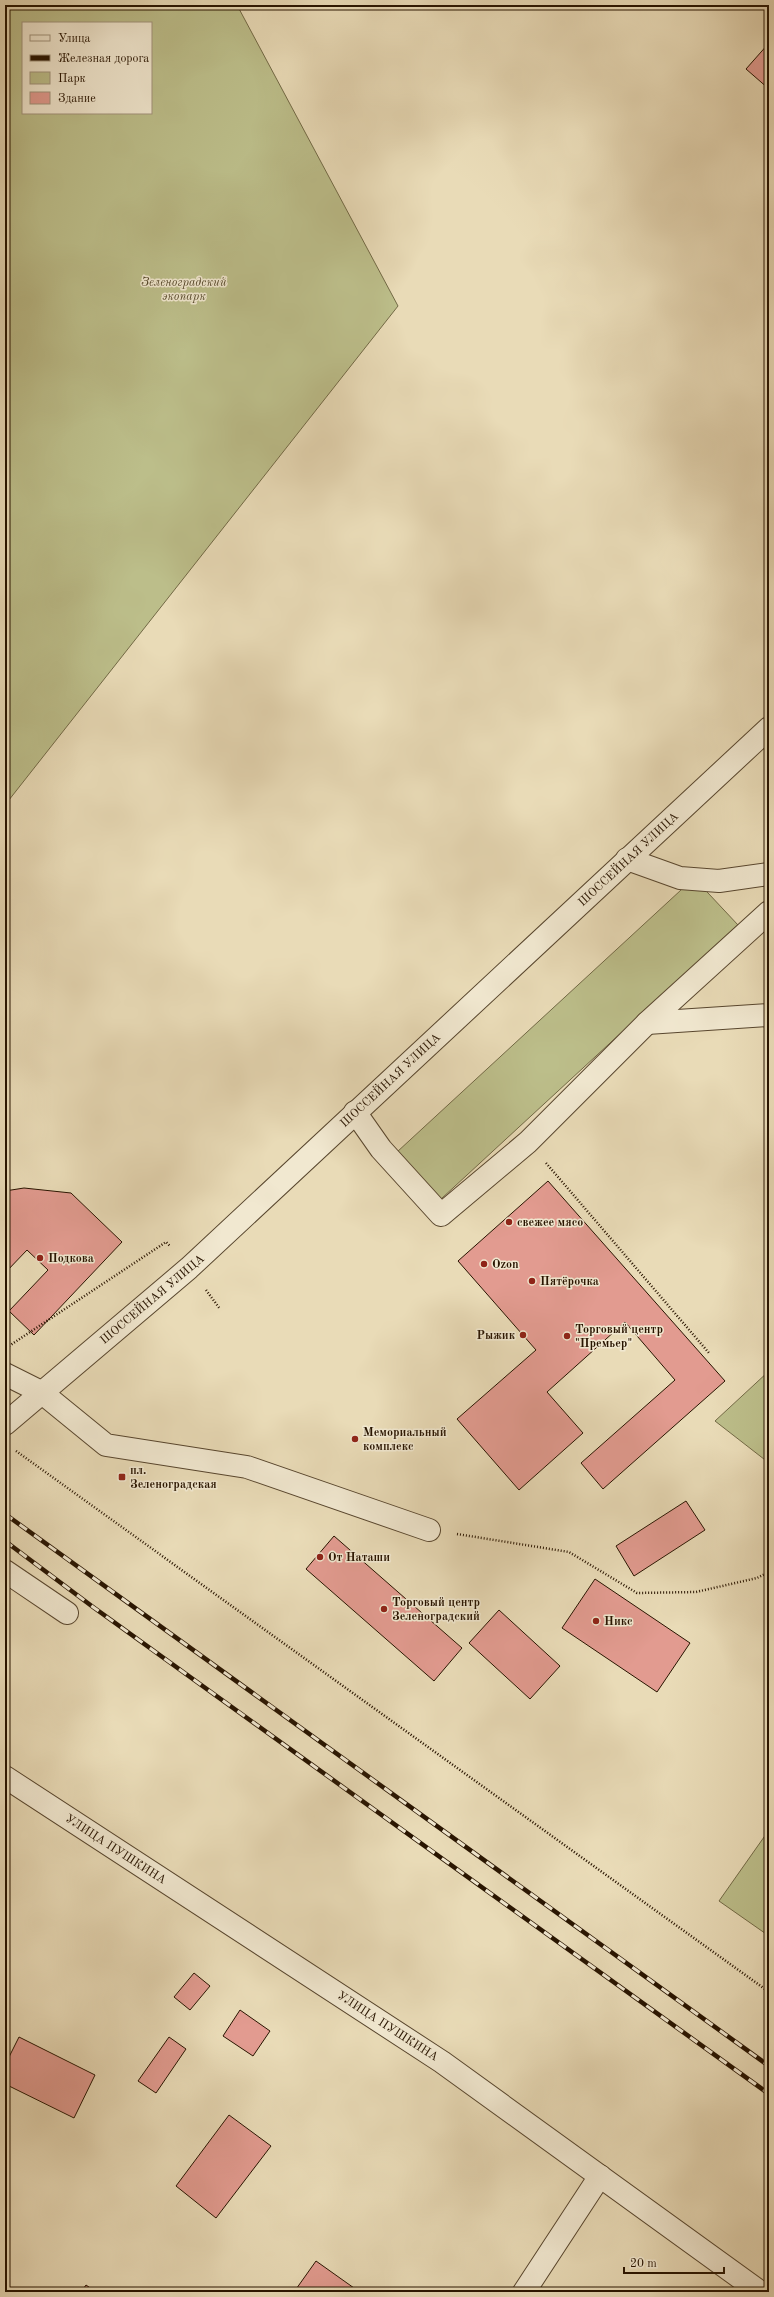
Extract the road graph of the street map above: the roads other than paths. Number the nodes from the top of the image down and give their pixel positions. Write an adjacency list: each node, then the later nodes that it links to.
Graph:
1 (769, 728): 2 (street, ШОССЕЙНАЯ УЛИЦА)
2 (627, 859): 3 (street); 7 (street, ШОССЕЙНАЯ УЛИЦА)
3 (769, 874)
4 (769, 912): 6 (street)
5 (769, 1015): 6 (street)
6 (647, 1023): 7 (street)
7 (355, 1112): 9 (street, ШОССЕЙНАЯ УЛИЦА)
8 (5, 1374): 9 (street)
9 (41, 1392): 10 (street, ШОССЕЙНАЯ УЛИЦА); 11 (street)
10 (5, 1424)
11 (429, 1530)
12 (5, 1571): 13 (street)
13 (67, 1613)
14 (5, 1777): 15 (street, УЛИЦА ПУШКИНА)
15 (600, 2176): 16 (street); 17 (street, УЛИЦА ПУШКИНА)
16 (524, 2292)
17 (760, 2292)

